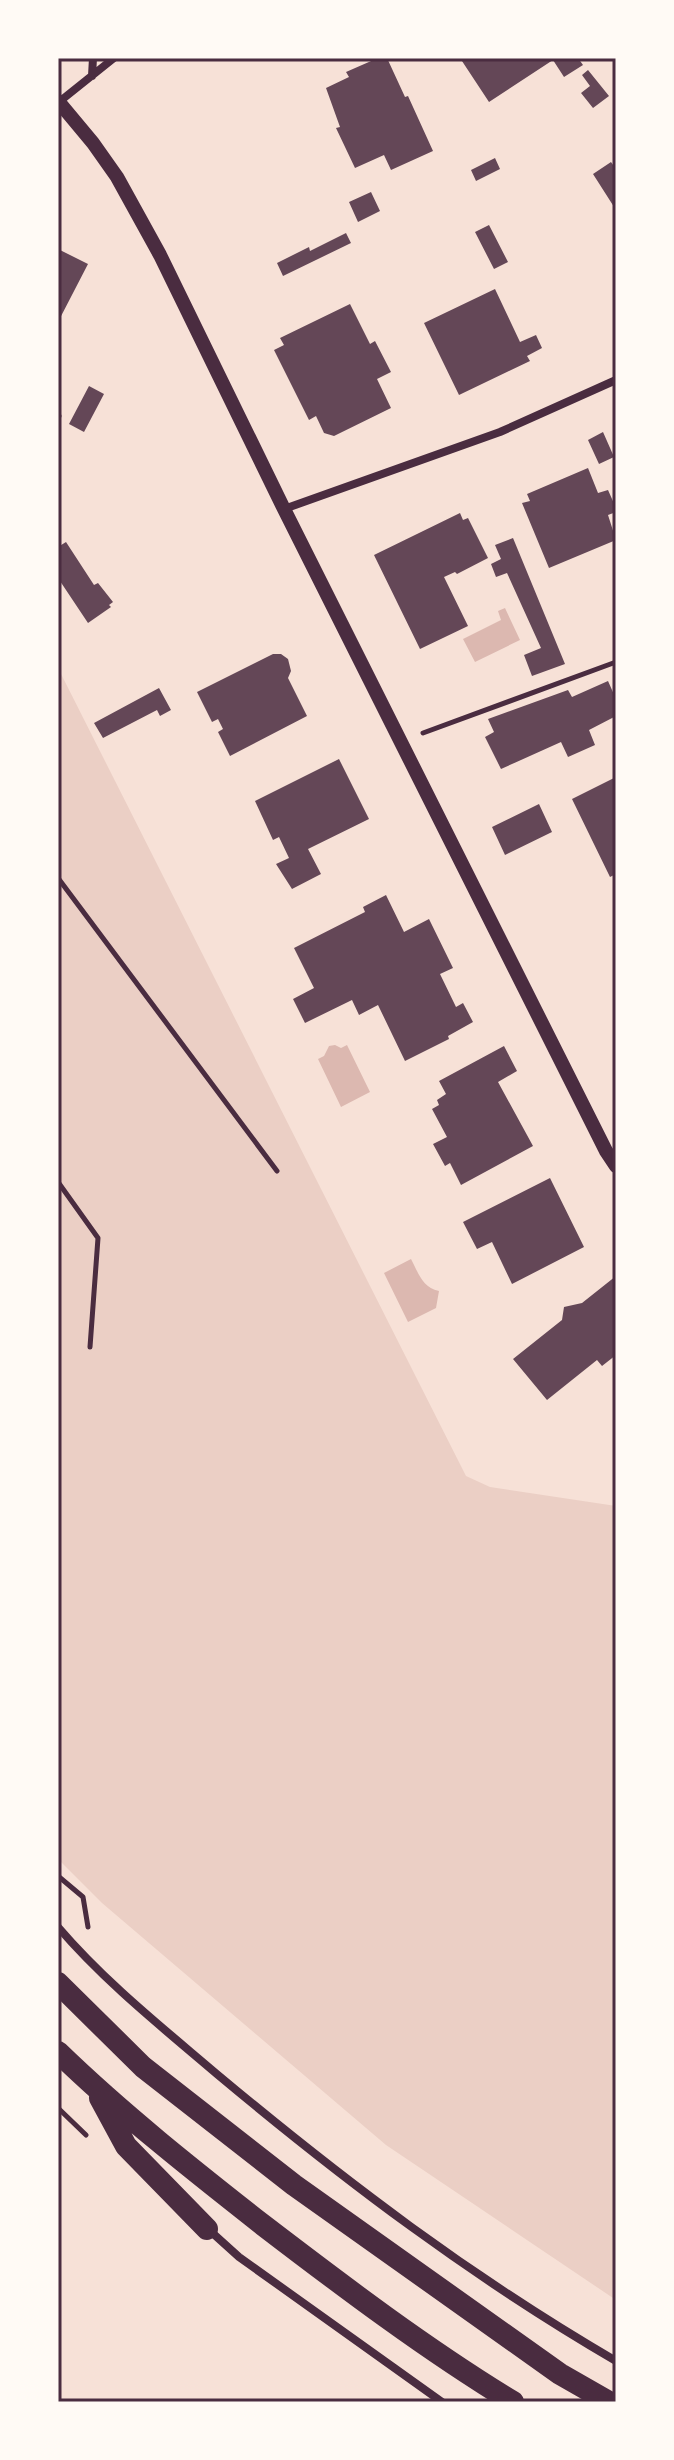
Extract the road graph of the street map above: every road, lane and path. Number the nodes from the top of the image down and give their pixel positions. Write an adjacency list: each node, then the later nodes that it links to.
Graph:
1 (93, 58): 3 (street)
2 (114, 58): 3 (street)
3 (91, 76): 4 (street)
4 (58, 102): 6 (street)
5 (616, 380): 6 (street)
6 (284, 509): 8 (street)
7 (616, 662): 8 (path)
8 (400, 741): 10 (street)
9 (58, 878): 11 (path)
10 (616, 1166)
11 (277, 1171)
12 (58, 1182): 13 (path)
13 (90, 1347)
14 (58, 1876): 15 (path)
15 (83, 1897)
16 (58, 1927): 21 (street)
17 (58, 1983): 24 (highway)
18 (58, 2052): 19 (highway)
19 (94, 2087): 20 (highway); 23 (highway)
20 (207, 2229): 22 (street)
21 (616, 2361)
22 (442, 2402)
23 (513, 2402)
24 (609, 2402)

